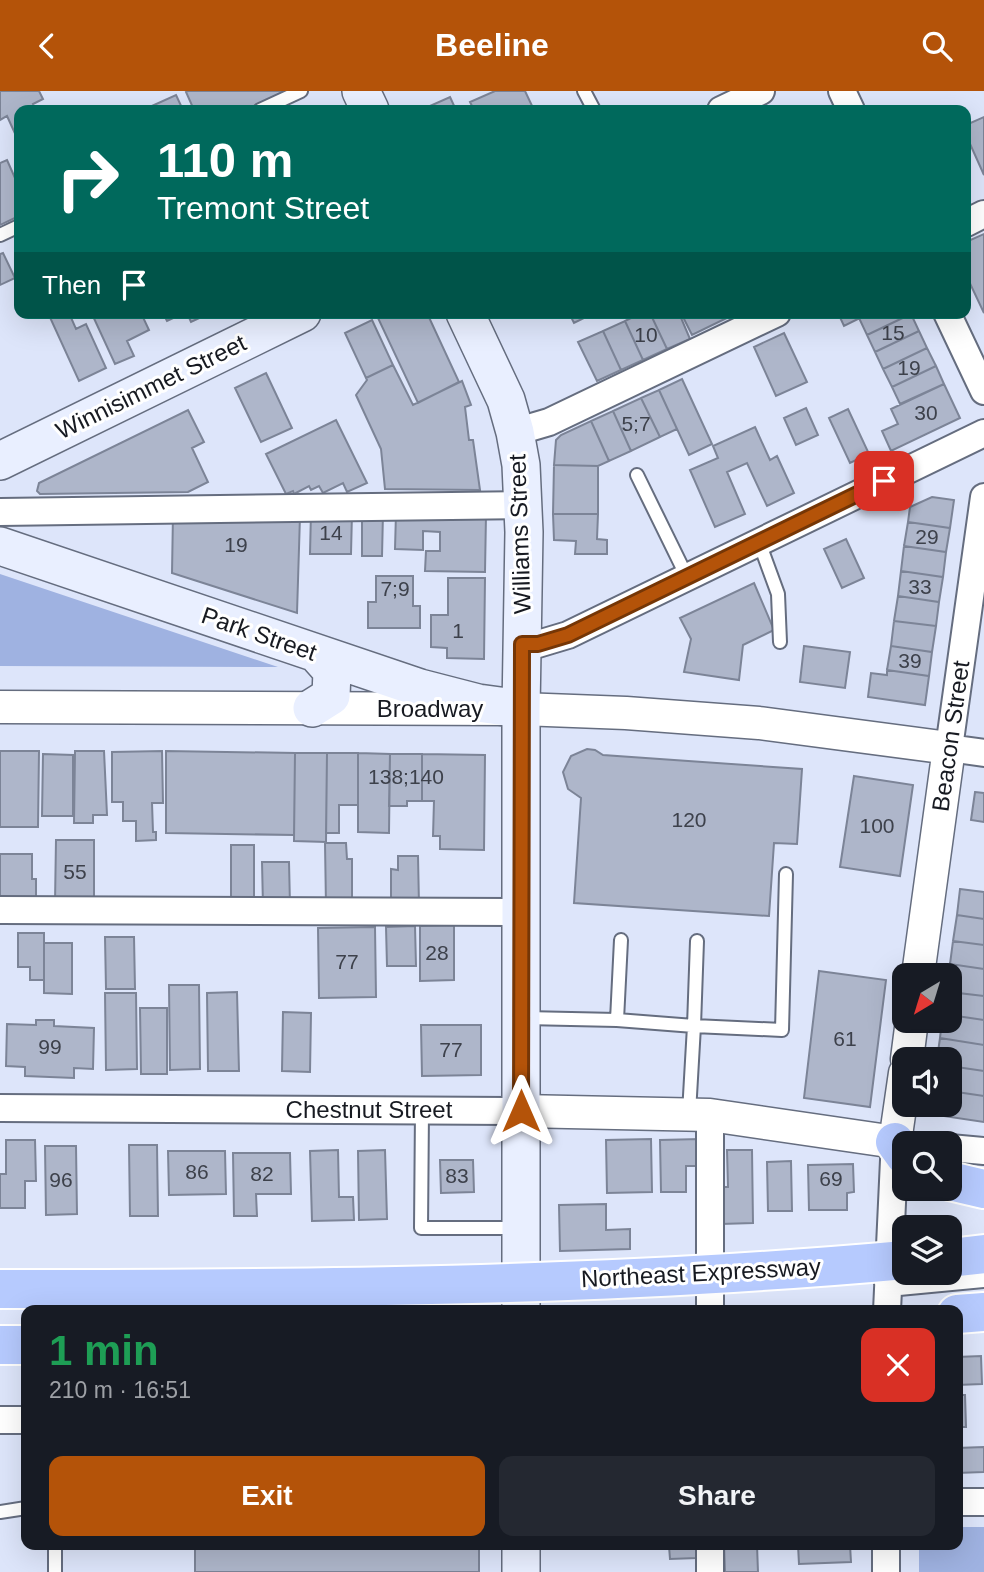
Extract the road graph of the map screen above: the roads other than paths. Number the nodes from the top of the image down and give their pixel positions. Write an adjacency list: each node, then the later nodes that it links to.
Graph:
1 (300, 91): 3 (lane)
2 (761, 91): 4 (street)
3 (271, 105)
4 (732, 105)
5 (290, 319): 12 (main road, Winnisimmet Street)
6 (468, 319): 10 (main road, Williams Street)
7 (764, 319): 10 (street)
8 (950, 319): 9 (street)
9 (984, 391)
10 (515, 432): 15 (main road, Williams Street)
11 (984, 433): 17 (street)
12 (0, 461)
13 (637, 475): 19 (lane)
14 (984, 497): 26 (street, Beacon Street)
15 (523, 505): 16 (street); 21 (main road, Williams Street)
16 (0, 512)
17 (759, 542): 19 (street); 20 (lane)
18 (0, 546): 22 (main road, Park Street)
19 (687, 577): 21 (street)
20 (780, 642)
21 (522, 644): 25 (main road, Williams Street)
22 (316, 653): 24 (main road); 25 (main road, Park Street)
23 (0, 707): 24 (street, Broadway)
24 (312, 708): 25 (street, Broadway)
25 (521, 709): 26 (street, Broadway); 30 (main road, Williams Street)
26 (949, 748): 27 (street, Broadway); 33 (street, Beacon Street)
27 (984, 753)
28 (786, 874): 36 (lane)
29 (0, 910): 30 (street)
30 (521, 912): 34 (main road, Williams Street)
31 (621, 940): 35 (lane)
32 (697, 940): 36 (lane)
33 (920, 963)
34 (521, 1018): 35 (lane); 39 (main road, Williams Street)
35 (617, 1020): 36 (lane)
36 (694, 1026): 40 (lane)
37 (0, 1108): 38 (street, Chestnut Street)
38 (422, 1110): 39 (street, Chestnut Street); 46 (lane)
39 (521, 1111): 40 (street, Chestnut Street); 46 (main road, Williams Street)
40 (700, 1114): 41 (street, Chestnut Street); 55 (street)
41 (892, 1145)
42 (962, 1148): 43 (street)
43 (984, 1151)
44 (962, 1184): 45 (highway)
45 (984, 1189)
46 (521, 1229): 54 (main road, Williams Street)
47 (984, 1254): 48 (highway)
48 (962, 1256)
49 (892, 1268): 53 (highway, Northeast Expressway, bridge)
50 (962, 1272): 51 (street)
51 (984, 1273)
52 (894, 1285): 56 (street)
53 (0, 1290)
54 (521, 1305)
55 (710, 1305)
56 (889, 1305)
57 (984, 1312): 58 (highway)
58 (963, 1314)
59 (963, 1326): 60 (street)
60 (984, 1328)
61 (0, 1345): 62 (highway)
62 (21, 1345)
63 (0, 1420): 64 (street)
64 (21, 1420)
65 (963, 1502): 66 (street)
66 (984, 1502)
67 (21, 1509): 68 (lane)
68 (0, 1511)
69 (55, 1550): 73 (lane)
70 (521, 1550): 74 (main road)
71 (710, 1550): 75 (street)
72 (886, 1550): 76 (street)
73 (55, 1572)
74 (521, 1572)
75 (710, 1572)
76 (886, 1572)

